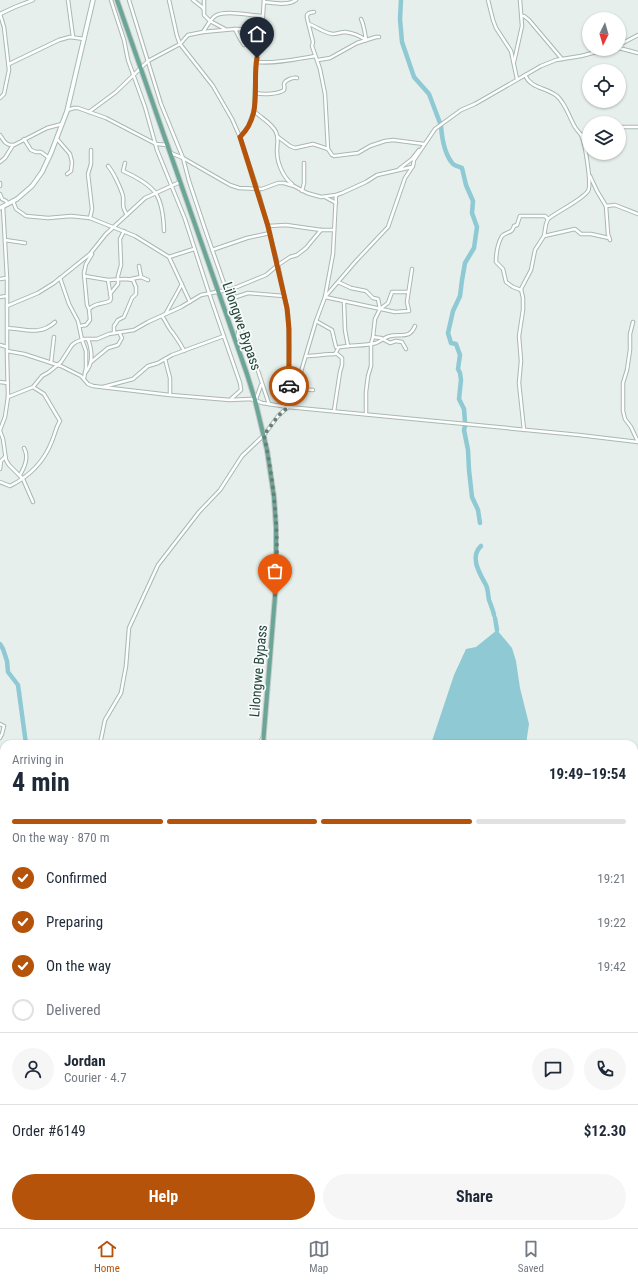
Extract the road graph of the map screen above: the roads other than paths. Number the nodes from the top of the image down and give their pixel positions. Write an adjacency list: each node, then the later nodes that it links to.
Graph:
1 (33, 0): 16 (street)
2 (68, 0): 27 (street)
3 (93, 0): 29 (street)
4 (111, 0): 45 (street)
5 (117, 0): 44 (main road, Lilongwe Bypass)
6 (129, 0): 40 (street)
7 (168, 0): 32 (street)
8 (193, 0): 14 (street)
9 (204, 0): 14 (street)
10 (296, 0): 13 (street)
11 (488, 0): 42 (street)
12 (520, 0): 18 (street)
13 (264, 1): 17 (street)
14 (204, 10): 20 (street)
15 (314, 12): 21 (street)
16 (0, 16): 43 (street)
17 (263, 16): 20 (street); 24 (street)
18 (522, 16): 38 (street); 42 (street)
19 (361, 19): 30 (street)
20 (210, 21): 23 (street); 25 (street)
21 (309, 24): 30 (street); 36 (street)
22 (235, 29): 23 (street); 24 (street); 33 (street)
23 (227, 30): 25 (street)
24 (262, 30): 41 (street)
25 (203, 32): 32 (street)
26 (638, 35): 31 (street)
27 (72, 37): 29 (street); 43 (street)
28 (379, 37): 30 (street)
29 (84, 39): 52 (street)
30 (366, 40): 39 (street)
31 (626, 42)
32 (180, 44): 40 (street); 59 (street)
33 (244, 45)
34 (626, 48): 35 (street)
35 (638, 52)
36 (315, 56): 39 (street); 41 (street)
37 (582, 56): 38 (street)
38 (562, 59): 46 (street)
39 (318, 60): 69 (street)
40 (148, 61): 44 (street); 73 (street)
41 (256, 62): 49 (street)
42 (514, 63): 48 (street)
43 (9, 64): 50 (street)
44 (141, 68): 45 (street); 68 (main road, Lilongwe Bypass)
45 (134, 74): 53 (street); 65 (street)
46 (525, 75): 48 (street); 58 (street)
47 (297, 78): 49 (street)
48 (517, 79): 66 (street)
49 (256, 93): 51 (street)
50 (0, 98)
51 (254, 110): 59 (street); 60 (street)
52 (66, 111): 53 (street); 54 (street)
53 (89, 112): 65 (street)
54 (62, 124): 61 (street); 62 (street)
55 (626, 127): 56 (street)
56 (638, 127)
57 (0, 135): 63 (street)
58 (581, 135): 81 (street)
59 (240, 137): 85 (street)
60 (278, 137): 69 (street); 84 (street)
61 (56, 138): 72 (street); 80 (street)
62 (24, 139): 67 (street); 72 (street)
63 (4, 141): 64 (street); 67 (street)
64 (0, 144)
65 (156, 144): 68 (street); 83 (street)
66 (424, 144): 69 (street); 78 (street); 79 (street)
67 (14, 145): 74 (street)
68 (168, 145): 71 (main road, Lilongwe Bypass)
69 (328, 149)
70 (92, 150): 98 (street)
71 (170, 153): 73 (street); 82 (main road, Lilongwe Bypass)
72 (49, 158): 91 (street)
73 (183, 158): 85 (street); 112 (street)
74 (0, 162)
75 (125, 162): 87 (street)
76 (304, 163): 86 (street)
77 (108, 166): 97 (street)
78 (413, 166): 79 (street); 126 (street)
79 (399, 169): 89 (street)
80 (68, 174)
81 (590, 175): 94 (street); 99 (street)
82 (181, 182): 83 (street); 130 (main road, Lilongwe Bypass)
83 (172, 185): 87 (street); 110 (street)
84 (294, 186): 85 (street); 86 (street)
85 (257, 188): 100 (street)
86 (302, 191): 90 (street)
87 (156, 192): 97 (street); 105 (street)
88 (0, 194): 93 (street)
89 (336, 195): 90 (street); 92 (street)
90 (325, 197): 92 (street)
91 (13, 201): 93 (street); 98 (street)
92 (336, 203): 103 (street)
93 (8, 204): 95 (street)
94 (606, 206): 96 (street); 107 (street)
95 (1, 207): 108 (street)
96 (638, 214)
97 (126, 215): 101 (street)
98 (90, 218): 101 (street)
99 (548, 219): 107 (street); 129 (street)
100 (268, 226): 102 (street); 106 (street)
101 (113, 227): 104 (street); 111 (street)
102 (322, 230): 103 (street); 114 (street)
103 (334, 230): 137 (street)
104 (124, 231): 113 (street); 122 (street)
105 (164, 231)
106 (270, 233): 112 (street); 114 (street)
107 (544, 236): 129 (street)
108 (5, 240): 109 (street); 118 (street)
109 (25, 243)
110 (194, 248): 113 (street); 133 (street)
111 (94, 250): 117 (street); 119 (street)
112 (212, 250): 128 (street)
113 (169, 257): 127 (street)
114 (278, 265): 128 (street); 135 (street)
115 (139, 266): 120 (street)
116 (412, 269): 131 (street)
117 (84, 276): 124 (street); 141 (street)
118 (7, 278): 121 (street); 134 (street)
119 (60, 278): 140 (street); 148 (street)
120 (141, 278): 123 (street); 125 (street)
121 (0, 279)
122 (118, 279): 123 (street); 124 (street); 132 (street)
123 (131, 279): 153 (street)
124 (108, 280): 132 (street)
125 (148, 280)
126 (338, 282): 137 (street); 142 (street)
127 (182, 284): 138 (street); 143 (street)
128 (227, 290): 130 (street); 135 (street); 149 (street)
129 (521, 290): 193 (street)
130 (219, 292): 133 (street); 160 (main road, Lilongwe Bypass)
131 (408, 292): 142 (street); 142 (street)
132 (110, 294): 141 (street)
133 (209, 294): 138 (street); 154 (street)
134 (7, 296): 136 (street); 140 (street)
135 (284, 296): 189 (street)
136 (0, 297)
137 (325, 298): 139 (street); 145 (street)
138 (190, 302): 143 (street)
139 (344, 302): 142 (street); 163 (street)
140 (7, 306): 151 (street)
141 (89, 309): 148 (street)
142 (380, 309): 156 (street)
143 (166, 313): 144 (street)
144 (162, 316): 152 (street); 168 (street)
145 (316, 321): 165 (street); 170 (street)
146 (55, 322): 151 (street)
147 (633, 322): 195 (street)
148 (80, 326): 158 (street)
149 (239, 326): 160 (street); 179 (street)
150 (415, 326): 159 (street)
151 (7, 328): 164 (street)
152 (119, 332): 153 (street); 172 (street)
153 (114, 333): 157 (street)
154 (224, 336): 168 (street); 186 (street)
155 (54, 337): 173 (street)
156 (373, 338): 159 (street); 161 (street)
157 (88, 339): 158 (street); 172 (street)
158 (82, 340): 174 (street); 175 (street)
159 (383, 340): 161 (street); 166 (street)
160 (236, 342): 187 (main road, Lilongwe Bypass)
161 (371, 344): 163 (street); 191 (street)
162 (0, 345): 164 (street)
163 (348, 346): 165 (street)
164 (7, 347): 167 (street)
165 (338, 348): 169 (street)
166 (406, 349)
167 (7, 351): 173 (street); 178 (street)
168 (184, 351): 171 (street)
169 (336, 353): 170 (street); 190 (street)
170 (306, 356): 182 (street)
171 (164, 359): 181 (street); 184 (street)
172 (91, 362): 175 (street)
173 (51, 363): 174 (street)
174 (58, 365): 176 (street); 180 (street)
175 (85, 374): 176 (street)
176 (84, 378): 181 (street)
177 (0, 382): 178 (street)
178 (8, 383): 185 (street)
179 (262, 385): 187 (street); 188 (street)
180 (33, 386): 185 (street); 200 (street)
181 (101, 387): 184 (street)
182 (296, 389): 183 (street); 189 (street)
183 (313, 390)
184 (170, 395): 186 (street)
185 (8, 397): 192 (street)
186 (230, 400): 187 (street)
187 (255, 400): 188 (street); 194 (main road, Lilongwe Bypass)
188 (269, 404): 189 (street)
189 (288, 407): 190 (street); 194 (street)
190 (334, 411): 191 (street)
191 (366, 414): 193 (street)
192 (0, 430): 197 (street)
193 (524, 430): 195 (street)
194 (264, 435): 204 (main road, Lilongwe Bypass); 206 (street)
195 (638, 442)
196 (24, 448): 199 (street)
197 (5, 457): 198 (street); 199 (street)
198 (0, 469)
199 (20, 475): 200 (street)
200 (23, 479): 201 (street); 202 (street)
201 (0, 482)
202 (32, 502)
203 (0, 724): 205 (street)
204 (264, 735): 207 (street); 208 (main road, Lilongwe Bypass)
205 (0, 738)
206 (101, 740)
207 (261, 740)
208 (263, 740)

